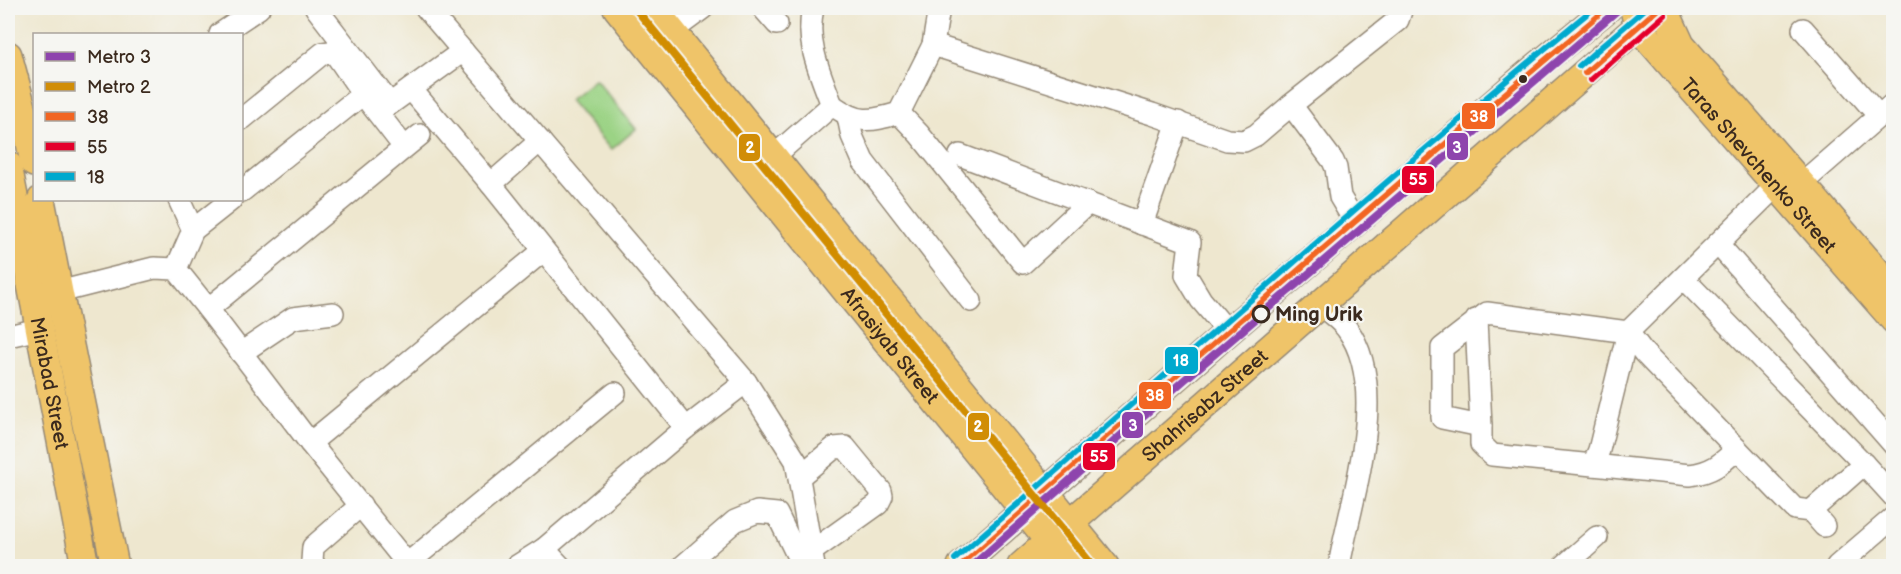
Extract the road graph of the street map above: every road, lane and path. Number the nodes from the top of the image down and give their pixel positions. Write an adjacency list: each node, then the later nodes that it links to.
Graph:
1 (316, 8): 21 (street)
2 (426, 8): 19 (street)
3 (616, 8): 74 (main road, Afrasiyab Street)
4 (653, 8): 16 (main road, Afrasiyab Street)
5 (703, 8): 16 (street)
6 (763, 8): 14 (street)
7 (813, 8): 25 (street)
8 (939, 8): 18 (street)
9 (1608, 8): 41 (main road, Shahrisabz Street)
10 (1662, 8): 13 (main road, Shahrisabz Street); 35 (main road, Taras Shevchenko Street)
11 (249, 11): 17 (street)
12 (1405, 12): 23 (street)
13 (1636, 17): 35 (main road, Taras Shevchenko Street); 51 (main road, Shahrisabz Street)
14 (777, 24)
15 (1803, 29): 24 (street)
16 (672, 31): 31 (main road, Afrasiyab Street)
17 (221, 33)
18 (933, 45): 26 (street); 28 (street)
19 (463, 51): 21 (street); 29 (street)
20 (8, 55): 32 (main road)
21 (411, 89): 34 (street)
22 (363, 94): 27 (street); 36 (street); 52 (street)
23 (1291, 105): 28 (street); 41 (street)
24 (1886, 110): 35 (street)
25 (840, 111): 26 (street); 31 (street); 50 (street)
26 (899, 113): 40 (street)
27 (243, 118)
28 (1178, 123): 42 (street)
29 (540, 141): 34 (street); 61 (street)
30 (960, 155): 40 (street)
31 (773, 157): 71 (main road, Afrasiyab Street)
32 (33, 158)
33 (8, 165): 56 (main road, Mirabad Street)
34 (491, 184): 45 (street)
35 (1789, 185): 44 (street); 48 (main road, Taras Shevchenko Street); 55 (main road, Taras Shevchenko Street)
36 (243, 190)
37 (41, 201): 49 (main road, Mirabad Street)
38 (180, 201): 43 (street)
39 (230, 201): 43 (street)
40 (1088, 203): 42 (street)
41 (1355, 222): 57 (main road, Shahrisabz Street)
42 (1142, 224): 57 (street)
43 (192, 230): 46 (street)
44 (1718, 244): 47 (street); 66 (street)
45 (543, 251): 64 (street); 65 (street)
46 (176, 269): 49 (street); 52 (street)
47 (1683, 278): 58 (street); 68 (street)
48 (1893, 291)
49 (58, 292): 84 (main road, Mirabad Street)
50 (971, 301)
51 (1320, 305): 76 (main road, Shahrisabz Street); 81 (street)
52 (208, 309): 60 (street)
53 (333, 313): 60 (street)
54 (1476, 320): 58 (street); 63 (street); 63 (street)
55 (1893, 320)
56 (39, 329): 59 (street); 83 (main road, Mirabad Street)
57 (1228, 332): 71 (main road, Shahrisabz Street)
58 (1628, 332): 67 (street); 69 (street)
59 (8, 336)
60 (241, 353): 65 (street)
61 (746, 382): 64 (street); 70 (street)
62 (615, 393): 82 (street)
63 (1481, 426): 69 (street)
64 (686, 428): 79 (street)
65 (310, 443): 73 (street)
66 (1893, 445)
67 (1737, 449): 68 (street); 69 (street)
68 (1864, 464): 72 (street)
69 (1593, 465)
70 (799, 477): 80 (street); 80 (street)
71 (1045, 492): 74 (main road, Shahrisabz Street); 76 (main road, Afrasiyab Street)
72 (1893, 497)
73 (361, 505): 82 (street); 85 (street)
74 (1024, 511): 78 (main road, Afrasiyab Street); 89 (main road, Shahrisabz Street)
75 (1893, 517): 94 (street)
76 (1070, 524): 78 (main road, Shahrisabz Street); 92 (main road, Afrasiyab Street)
77 (1597, 537): 93 (street)
78 (1049, 542): 90 (main road, Shahrisabz Street); 91 (main road, Afrasiyab Street)
79 (544, 549): 86 (street); 87 (street)
80 (813, 561): 88 (street)
81 (1340, 561)
82 (408, 565)
83 (85, 567)
84 (116, 567)
85 (315, 567)
86 (517, 567)
87 (560, 567)
88 (683, 567)
89 (961, 567)
90 (1021, 567)
91 (1069, 567)
92 (1105, 567)
93 (1564, 567)
94 (1837, 567)

